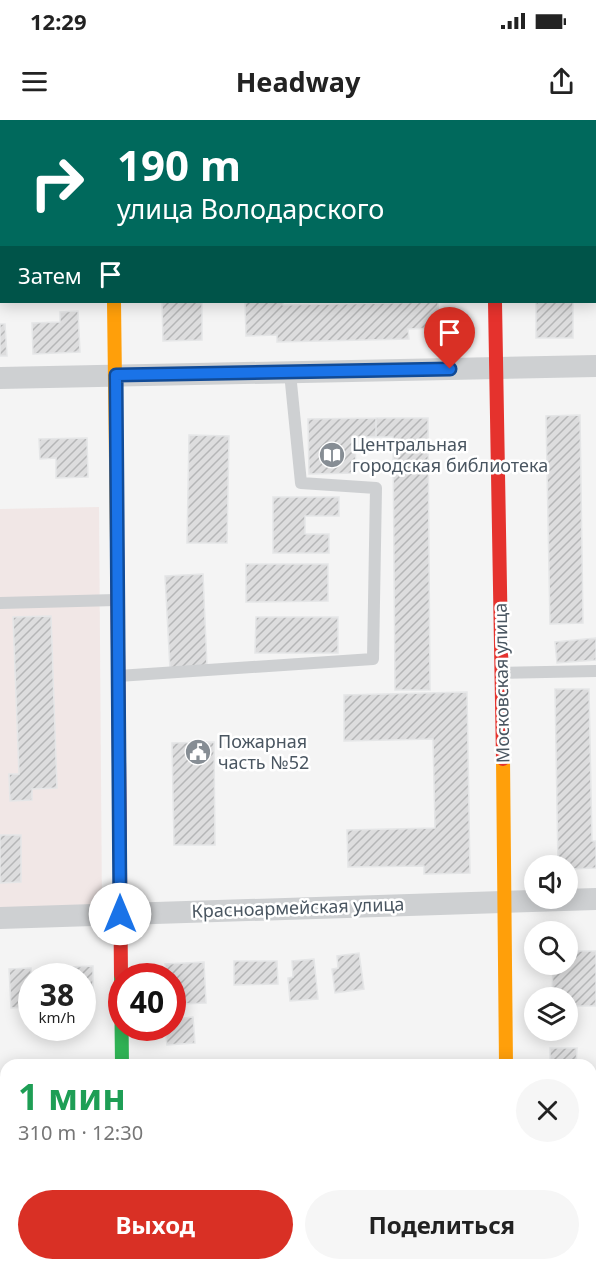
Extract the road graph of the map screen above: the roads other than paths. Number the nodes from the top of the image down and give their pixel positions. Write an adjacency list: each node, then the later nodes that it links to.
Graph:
1 (114, 303): 6 (street)
2 (495, 303): 4 (street, Московская улица)
3 (596, 366): 4 (street)
4 (496, 369): 5 (street); 11 (street, Московская улица)
5 (290, 373): 6 (street); 12 (lane)
6 (116, 375): 7 (street); 8 (street)
7 (0, 378)
8 (117, 600): 9 (lane); 12 (street)
9 (0, 603)
10 (596, 671): 11 (lane)
11 (502, 673): 14 (street, Московская улица)
12 (118, 676): 15 (street)
13 (596, 899): 14 (street, Красноармейская улица)
14 (503, 901): 15 (street, Красноармейская улица); 18 (street, Московская улица)
15 (120, 914): 16 (street, Красноармейская улица); 17 (street)
16 (0, 918)
17 (122, 1059)
18 (506, 1059)

